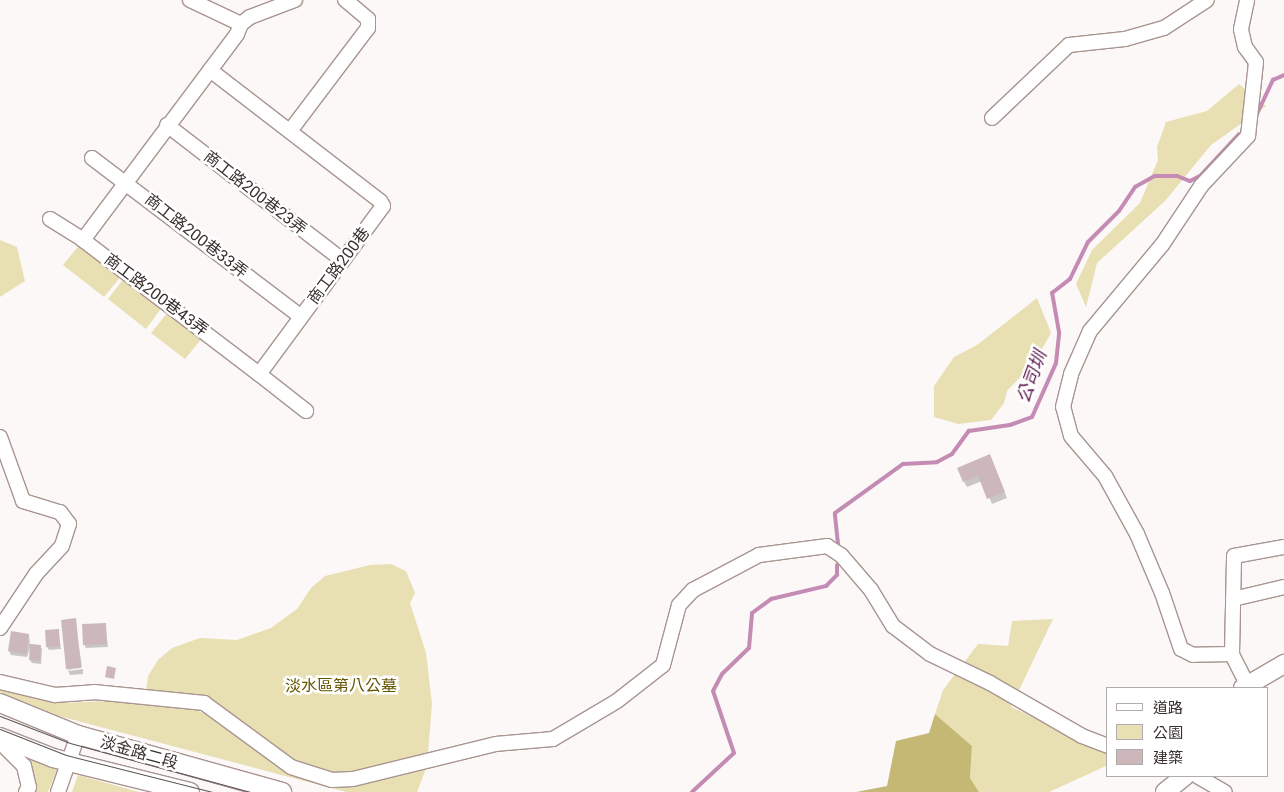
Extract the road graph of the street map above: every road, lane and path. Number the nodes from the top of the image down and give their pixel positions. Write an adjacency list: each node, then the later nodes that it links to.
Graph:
1 (190, 0): 7 (street)
2 (295, 0): 6 (street)
3 (345, 0): 11 (street)
4 (1207, 0): 9 (street)
5 (1248, 0): 25 (street)
6 (275, 3): 7 (street)
7 (241, 24): 8 (street)
8 (210, 70): 10 (street); 11 (street, 商工路200巷)
9 (992, 118)
10 (167, 125): 13 (street); 16 (street, 商工路200巷23弄)
11 (290, 131): 16 (street, 商工路200巷)
12 (92, 158): 13 (street, 商工路200巷33弄)
13 (126, 182): 15 (street); 17 (street, 商工路200巷33弄)
14 (50, 219): 15 (street, 商工路200巷43弄)
15 (83, 240): 18 (street, 商工路200巷43弄)
16 (342, 260): 17 (street, 商工路200巷)
17 (300, 316): 18 (street, 商工路200巷)
18 (259, 374): 19 (street)
19 (306, 411)
20 (0, 438): 24 (street)
21 (1284, 548): 23 (street)
22 (1284, 587): 23 (street)
23 (1233, 599): 25 (street)
24 (0, 628)
25 (1232, 654): 28 (street)
26 (1284, 664): 28 (main road)
27 (0, 682): 33 (street)
28 (1245, 686)
29 (0, 703): 30 (main road, 淡金路二段)
30 (78, 735): 34 (street); 40 (main road, 淡金路二段)
31 (0, 737): 34 (main road, 淡金路二段)
32 (0, 742): 37 (street)
33 (1106, 745)
34 (70, 762): 38 (street); 39 (main road, 淡金路二段)
35 (1184, 777): 41 (main road)
36 (1199, 777): 42 (street)
37 (26, 792)
38 (58, 792)
39 (190, 792)
40 (282, 792)
41 (1165, 792)
42 (1224, 792)

